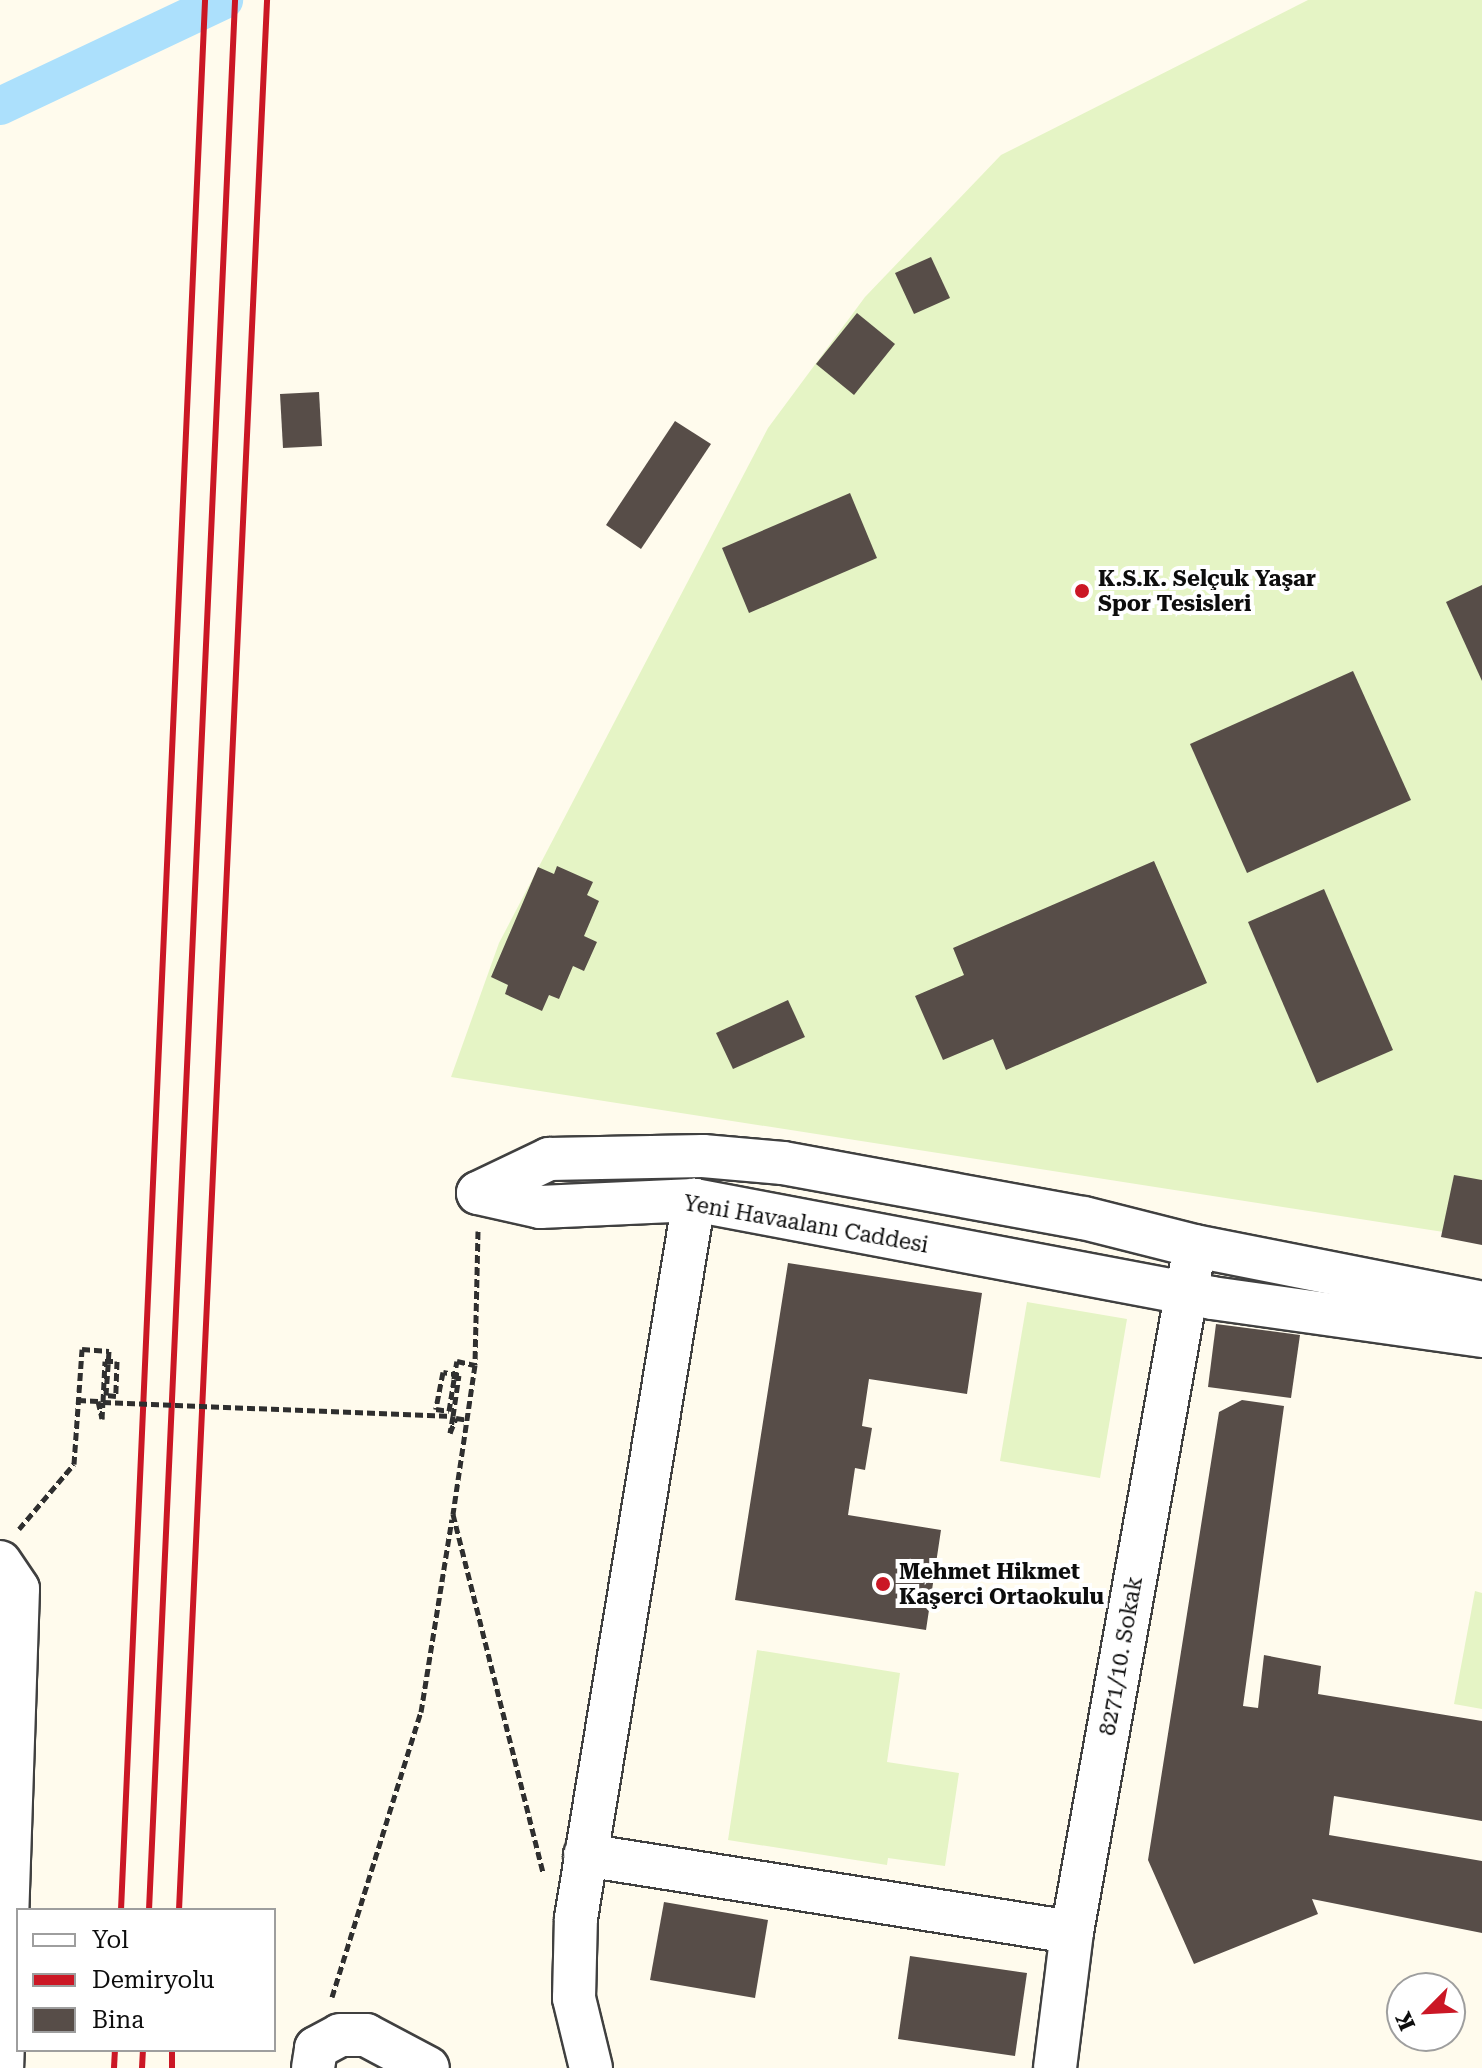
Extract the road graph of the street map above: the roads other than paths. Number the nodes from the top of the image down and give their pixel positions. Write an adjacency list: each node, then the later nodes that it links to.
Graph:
1 (694, 1200): 2 (street, Yeni Havaalanı Caddesi); 3 (street, Yeni Havaalanı Caddesi); 7 (street)
2 (1195, 1246): 3 (street, 8271/10. Sokak); 4 (street)
3 (1186, 1293): 5 (street, Yeni Havaalanı Caddesi); 8 (street, 8271/10. Sokak)
4 (1482, 1303)
5 (1482, 1336)
6 (5, 1551): 10 (street)
7 (585, 1855): 8 (street); 12 (street)
8 (1072, 1932): 13 (street, 8271/10. Sokak)
9 (315, 2058): 11 (street)
10 (2, 2068)
11 (428, 2068)
12 (591, 2068)
13 (1055, 2068)

